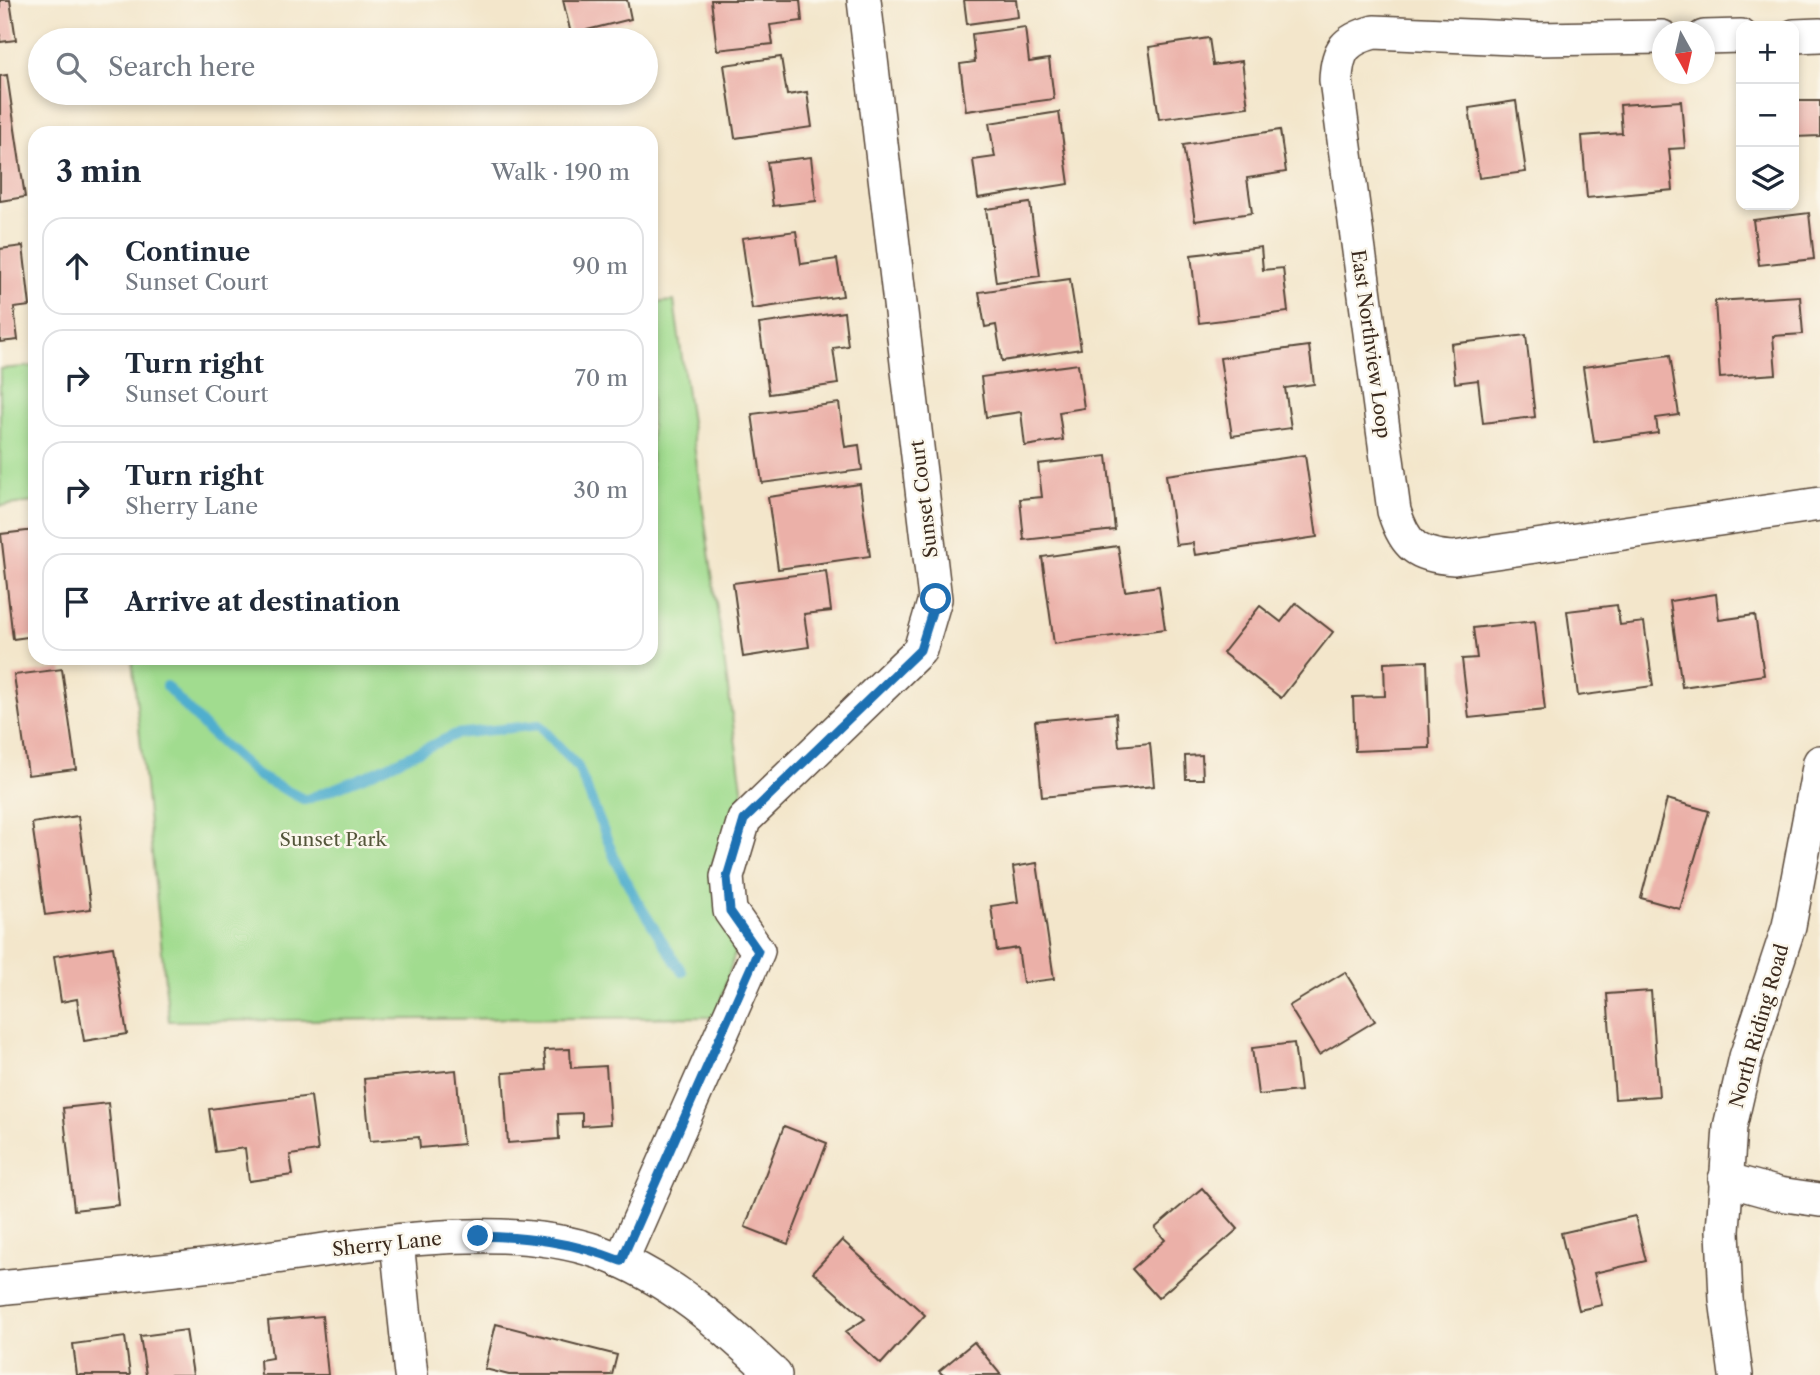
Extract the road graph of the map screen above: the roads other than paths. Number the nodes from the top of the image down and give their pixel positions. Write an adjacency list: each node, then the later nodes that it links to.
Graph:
1 (864, 0): 12 (street, Sunset Court)
2 (1820, 35): 4 (street)
3 (1736, 36): 6 (street)
4 (1799, 36)
5 (1652, 37): 7 (street, East Northview Loop)
6 (1715, 37)
7 (1820, 504)
8 (1820, 762): 9 (street, North Riding Road)
9 (1725, 1179): 10 (street); 16 (street, North Riding Road)
10 (1820, 1200)
11 (397, 1242): 12 (street, Sherry Lane); 13 (street, Sherry Lane); 14 (street)
12 (621, 1261): 15 (street, Sherry Lane)
13 (0, 1288)
14 (411, 1375)
15 (775, 1375)
16 (1736, 1375)

